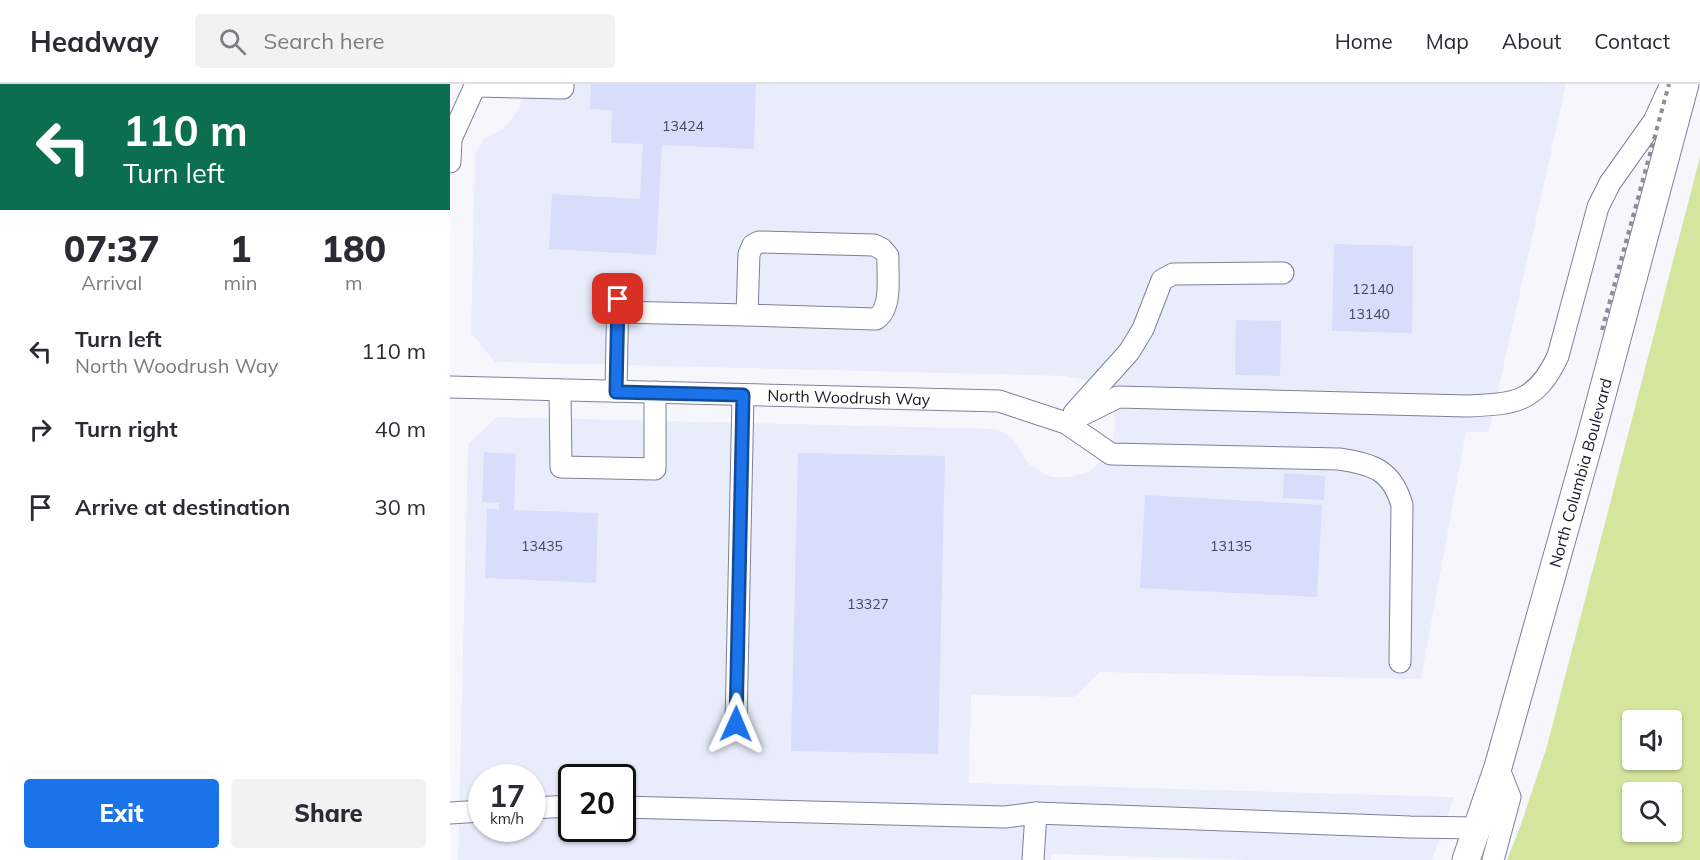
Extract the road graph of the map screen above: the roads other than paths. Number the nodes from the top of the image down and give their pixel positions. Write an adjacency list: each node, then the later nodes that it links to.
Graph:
1 (563, 84): 4 (street)
2 (1670, 84): 14 (street)
3 (1685, 84): 17 (main road, North Columbia Boulevard)
4 (450, 162)
5 (1283, 273): 14 (street)
6 (618, 287): 7 (street)
7 (618, 312): 8 (street); 11 (street)
8 (747, 315): 8 (street)
9 (450, 387): 10 (street, North Woodrush Way)
10 (560, 390): 11 (street, North Woodrush Way); 12 (street)
11 (616, 392): 12 (street, North Woodrush Way)
12 (655, 392): 13 (street, North Woodrush Way)
13 (743, 395): 14 (street, North Woodrush Way); 16 (street)
14 (1066, 423): 15 (street, North Woodrush Way)
15 (1400, 662)
16 (736, 724)
17 (1498, 767): 22 (main road, North Columbia Boulevard); 25 (street)
18 (636, 807): 21 (street)
19 (468, 812): 20 (street)
20 (450, 813)
21 (1036, 813): 22 (street); 23 (street)
22 (1479, 828): 24 (main road, North Columbia Boulevard)
23 (1033, 860)
24 (1466, 860)
25 (1493, 860)

